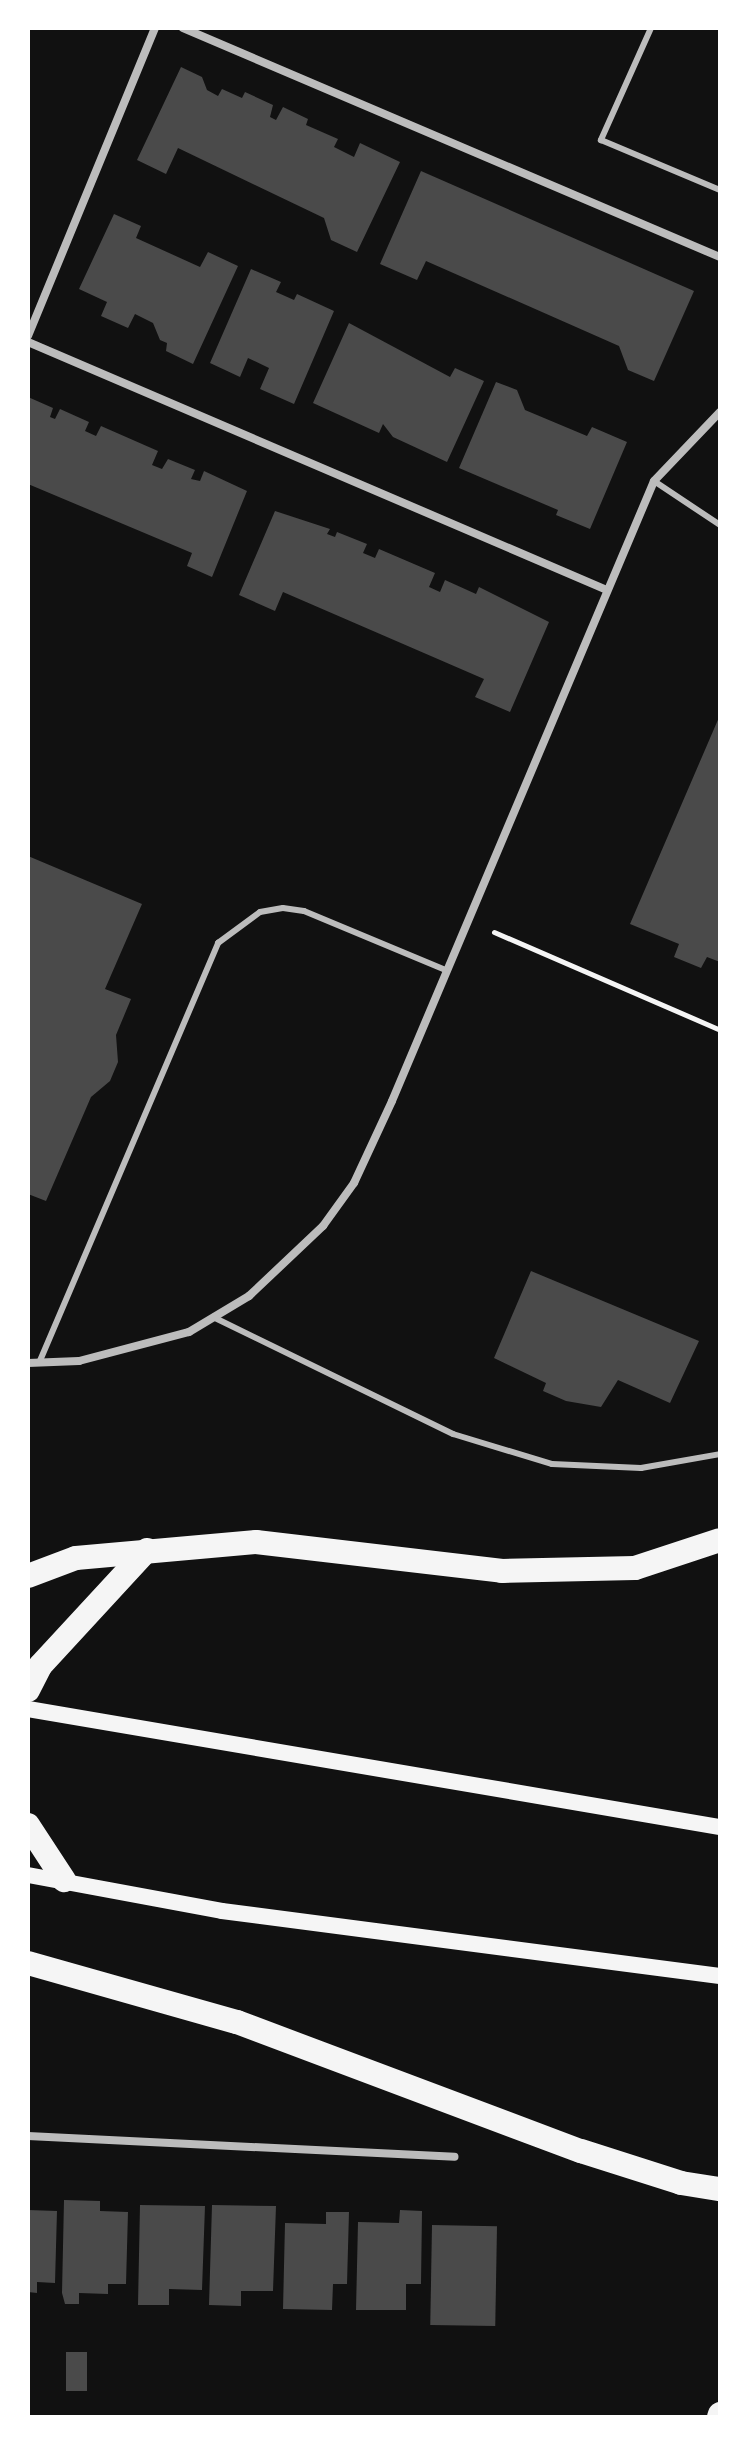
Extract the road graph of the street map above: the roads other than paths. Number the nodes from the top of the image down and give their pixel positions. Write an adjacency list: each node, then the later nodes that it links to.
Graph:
1 (155, 28): 6 (street)
2 (183, 28): 5 (street)
3 (651, 28): 4 (lane)
4 (720, 190)
5 (720, 257)
6 (28, 339): 10 (street)
7 (720, 412): 8 (street)
8 (654, 481): 9 (lane); 10 (street)
9 (720, 525)
10 (607, 590): 11 (street)
11 (446, 970): 12 (street); 14 (lane)
12 (213, 1317): 14 (street); 15 (lane)
13 (28, 1363): 14 (street)
14 (39, 1363)
15 (720, 1454)
16 (720, 1540): 17 (highway)
17 (147, 1550): 18 (highway); 19 (highway)
18 (28, 1576)
19 (28, 1690)
20 (28, 1709): 22 (main road)
21 (28, 1825): 24 (highway)
22 (720, 1827)
23 (28, 1875): 24 (main road)
24 (64, 1880): 26 (main road)
25 (28, 1963): 29 (highway)
26 (720, 1976)
27 (28, 2136): 28 (street)
28 (454, 2157)
29 (720, 2189)

